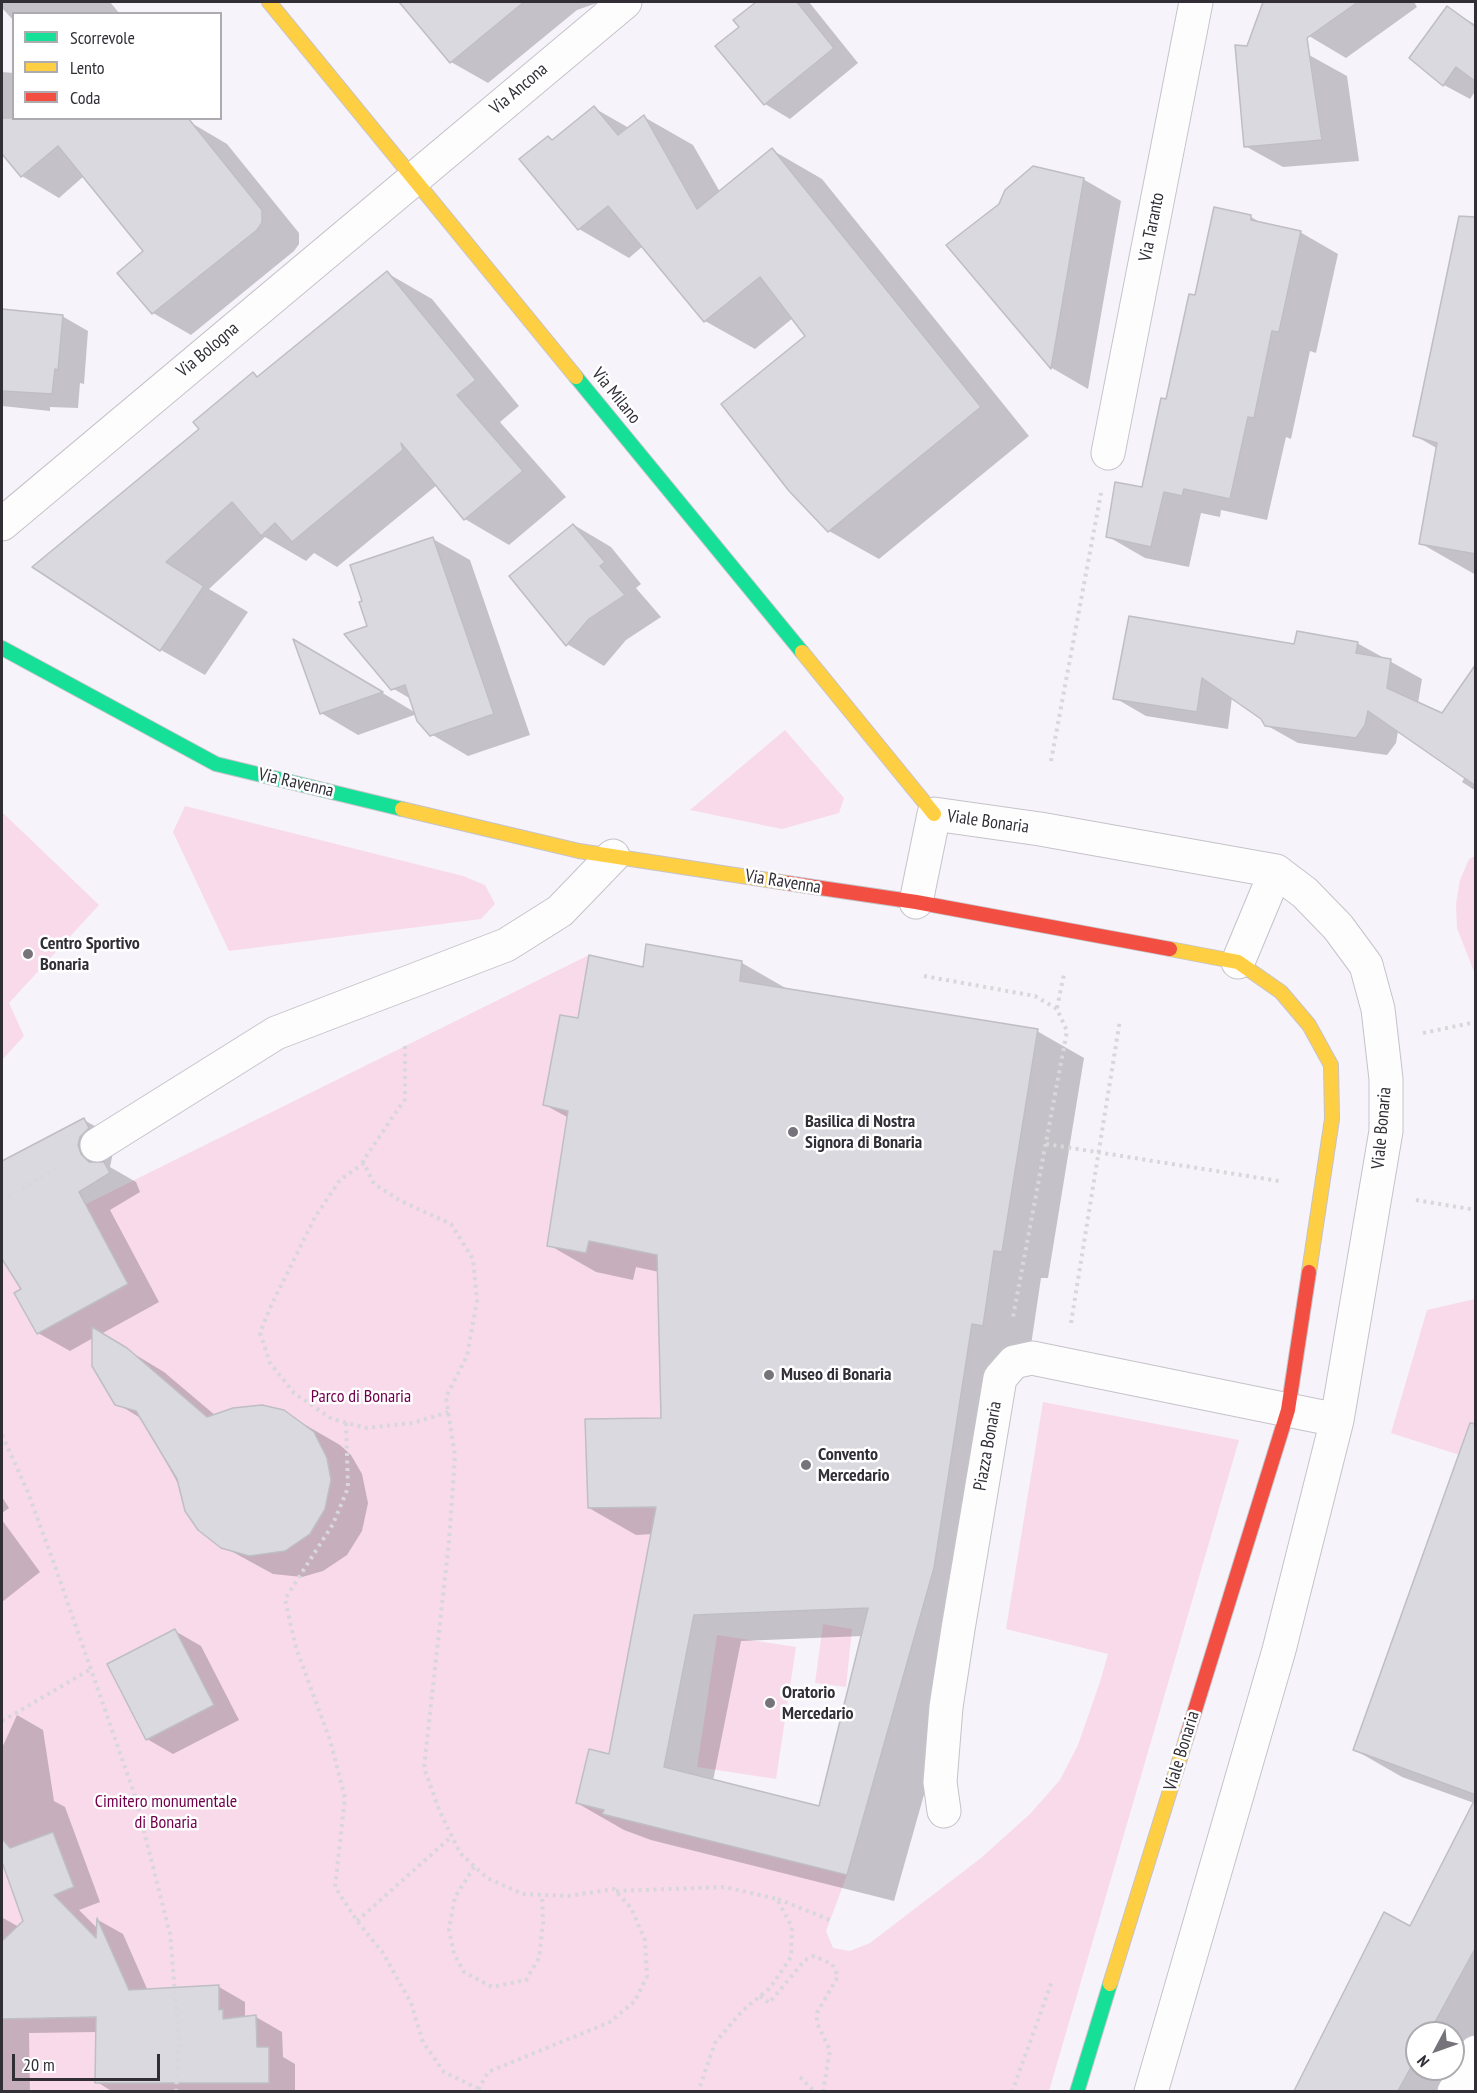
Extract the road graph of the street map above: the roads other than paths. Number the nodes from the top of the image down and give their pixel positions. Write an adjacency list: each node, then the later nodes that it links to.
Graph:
1 (269, 2): 4 (street, Via Milano)
2 (625, 2): 4 (street, Via Ancona)
3 (1197, 2): 5 (street, Via Taranto)
4 (413, 176): 6 (street, Via Bologna); 8 (street, Via Milano)
5 (1108, 453)
6 (2, 524)
7 (2, 648): 9 (street, Via Ravenna)
8 (934, 814): 10 (street, Viale Bonaria); 11 (street, Viale Bonaria)
9 (613, 856): 11 (street, Via Ravenna); 13 (street)
10 (1276, 871): 12 (street); 15 (street, Viale Bonaria)
11 (916, 902): 12 (street, Viale Bonaria)
12 (1238, 962): 14 (street, Viale Bonaria)
13 (97, 1145)
14 (1288, 1410): 15 (street); 16 (street, Piazza Bonaria); 18 (street, Viale Bonaria)
15 (1337, 1420): 19 (street, Viale Bonaria)
16 (944, 1811)
17 (1476, 2052): 20 (street)
18 (1077, 2091)
19 (1151, 2091)
20 (1454, 2091)

